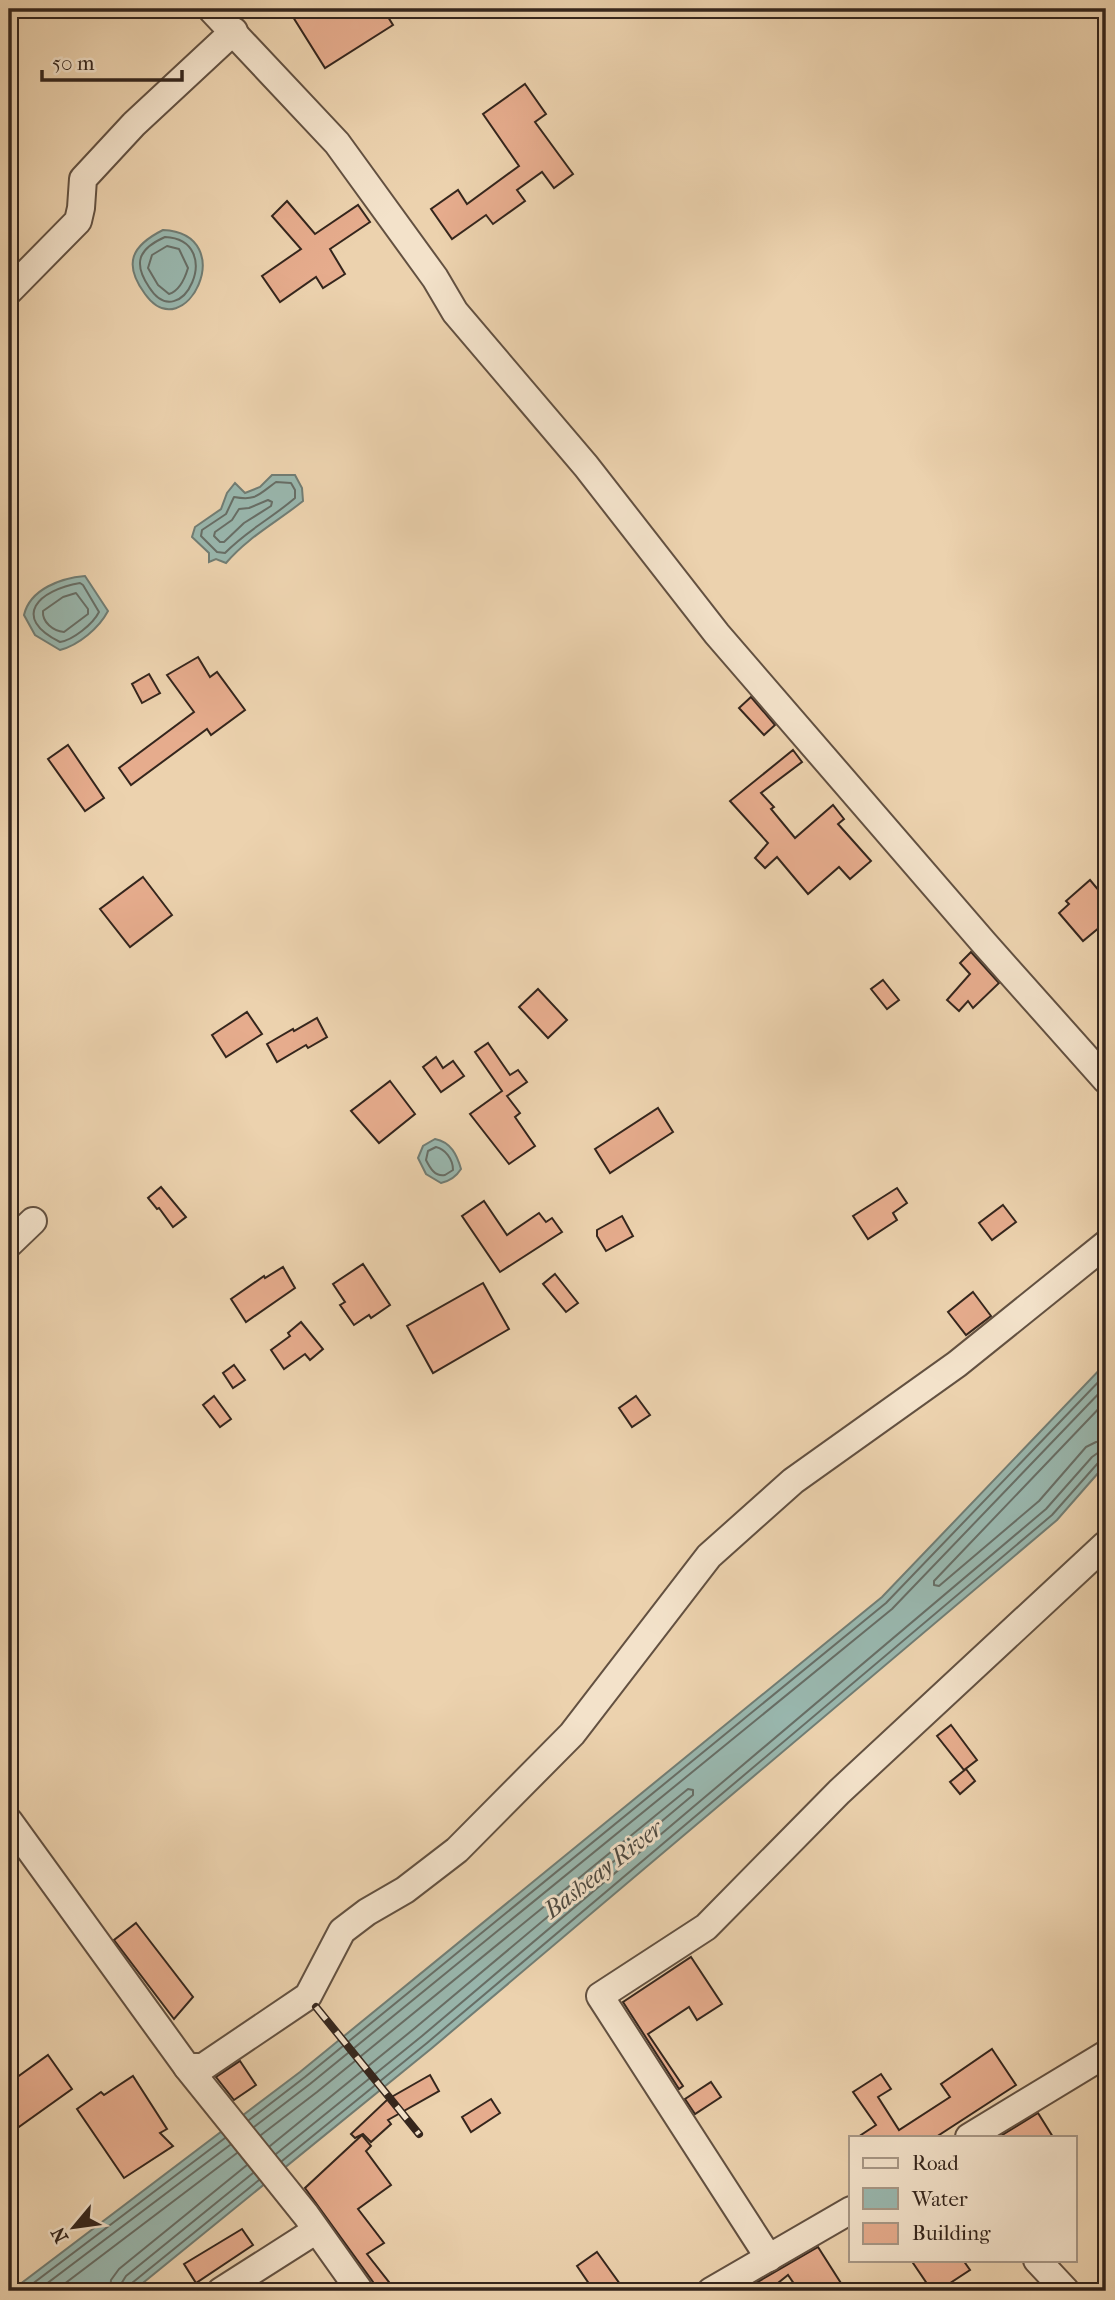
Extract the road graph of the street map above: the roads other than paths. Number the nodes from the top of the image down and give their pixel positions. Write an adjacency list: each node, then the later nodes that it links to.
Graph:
1 (211, 9): 2 (street)
2 (234, 31): 3 (street); 4 (street)
3 (9, 291)
4 (1106, 1080)
5 (33, 1221): 6 (street)
6 (9, 1244)
7 (1106, 1244): 11 (street)
8 (1106, 1545): 15 (street)
9 (9, 1821): 11 (street)
10 (1106, 2054): 12 (street)
11 (192, 2072): 14 (street)
12 (971, 2136)
13 (849, 2211): 15 (street)
14 (310, 2223): 17 (street); 18 (street)
15 (769, 2258): 19 (street)
16 (1039, 2262): 20 (street)
17 (221, 2291)
18 (360, 2291)
19 (711, 2291)
20 (1066, 2291)

